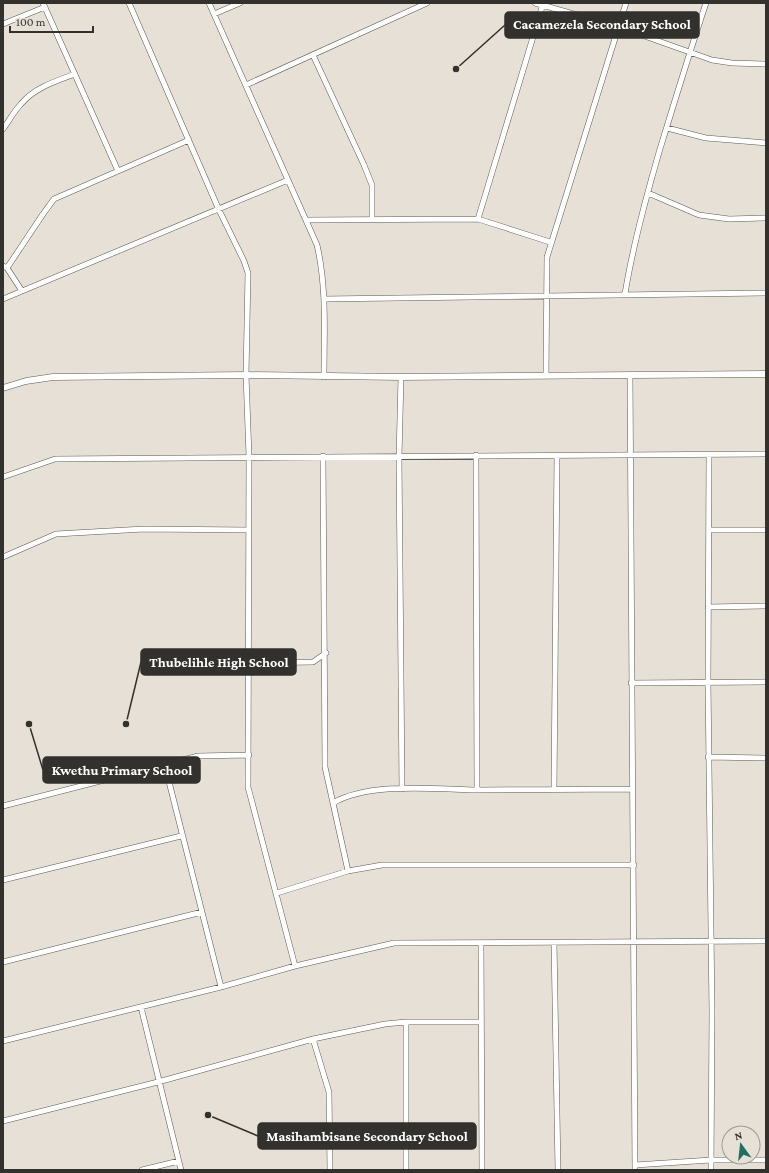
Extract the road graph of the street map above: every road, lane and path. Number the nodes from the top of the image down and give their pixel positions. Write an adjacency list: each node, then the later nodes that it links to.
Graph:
1 (129, 3): 20 (street)
2 (209, 3): 10 (street)
3 (240, 3): 10 (street)
4 (427, 3): 14 (street)
5 (534, 3): 8 (street)
6 (626, 3): 12 (street)
7 (706, 3): 13 (street)
8 (543, 4): 12 (street); 28 (street)
9 (44, 5): 11 (street); 16 (street)
10 (214, 14): 17 (street)
11 (3, 24)
12 (618, 27): 13 (street); 30 (street)
13 (689, 53): 15 (street); 18 (street)
14 (313, 55): 17 (street); 27 (street)
15 (766, 64)
16 (74, 74): 19 (street); 22 (street)
17 (246, 85): 23 (street)
18 (667, 128): 21 (street); 24 (street)
19 (3, 129)
20 (189, 140): 22 (street); 25 (street)
21 (766, 143)
22 (118, 171): 31 (street)
23 (288, 180): 25 (street); 29 (street)
24 (648, 193): 26 (street); 34 (street)
25 (219, 210): 32 (street); 39 (street)
26 (766, 218)
27 (372, 219): 28 (street); 29 (street)
28 (478, 219): 30 (street)
29 (307, 220): 37 (street)
30 (550, 242): 35 (street)
31 (5, 267): 32 (street)
32 (22, 291): 36 (street)
33 (766, 293): 34 (street)
34 (625, 294): 35 (street)
35 (546, 296): 37 (street); 40 (street)
36 (3, 299)
37 (324, 299): 42 (street)
38 (766, 374): 41 (street)
39 (246, 375): 42 (street); 44 (street); 48 (street)
40 (546, 375): 41 (street); 43 (street)
41 (630, 375): 45 (street)
42 (324, 377): 43 (street)
43 (401, 377): 52 (street)
44 (3, 388)
45 (630, 454): 47 (street); 51 (street); 63 (street)
46 (766, 454): 47 (street)
47 (709, 455): 55 (street)
48 (249, 456): 49 (street); 53 (street); 54 (street)
49 (324, 456): 52 (street); 60 (street)
50 (476, 456): 51 (street); 52 (street); 72 (street)
51 (557, 456): 70 (street)
52 (399, 457): 69 (street)
53 (3, 477)
54 (248, 530): 57 (street); 61 (street)
55 (709, 530): 56 (street); 58 (street)
56 (766, 530)
57 (3, 557)
58 (708, 606): 59 (street); 64 (street)
59 (766, 606)
60 (326, 653): 61 (street); 73 (street)
61 (249, 663): 65 (street)
62 (766, 682): 64 (street)
63 (631, 683): 64 (street); 71 (street)
64 (708, 683): 66 (street)
65 (248, 755): 68 (street); 79 (street)
66 (708, 757): 67 (street); 83 (street)
67 (766, 758)
68 (164, 766): 74 (street); 75 (street)
69 (402, 789): 72 (street); 73 (street)
70 (554, 789): 71 (street); 72 (street)
71 (632, 789): 76 (street)
72 (477, 790)
73 (333, 803): 77 (street)
74 (3, 806)
75 (181, 836): 78 (street); 80 (street)
76 (634, 865): 77 (street); 82 (street)
77 (348, 871): 79 (street)
78 (3, 880)
79 (277, 893): 87 (street)
80 (202, 912): 86 (street); 88 (street)
81 (554, 942): 82 (street); 85 (street); 105 (street)
82 (633, 942): 83 (street); 99 (street)
83 (710, 942): 84 (street); 96 (street)
84 (766, 942)
85 (481, 943): 87 (street); 91 (street)
86 (3, 962)
87 (295, 966): 88 (street)
88 (221, 987): 89 (street)
89 (141, 1007): 93 (street); 94 (street)
90 (406, 1022): 91 (street); 92 (street); 103 (street)
91 (481, 1022): 104 (street)
92 (313, 1039): 94 (street); 102 (street)
93 (3, 1041)
94 (158, 1082): 95 (street); 98 (street)
95 (3, 1121)
96 (711, 1160): 97 (street); 99 (street); 106 (street)
97 (766, 1160)
98 (179, 1161): 100 (street); 101 (street)
99 (635, 1167)
100 (142, 1170)
101 (182, 1170)
102 (330, 1170)
103 (406, 1170)
104 (482, 1170)
105 (558, 1170)
106 (712, 1170)

